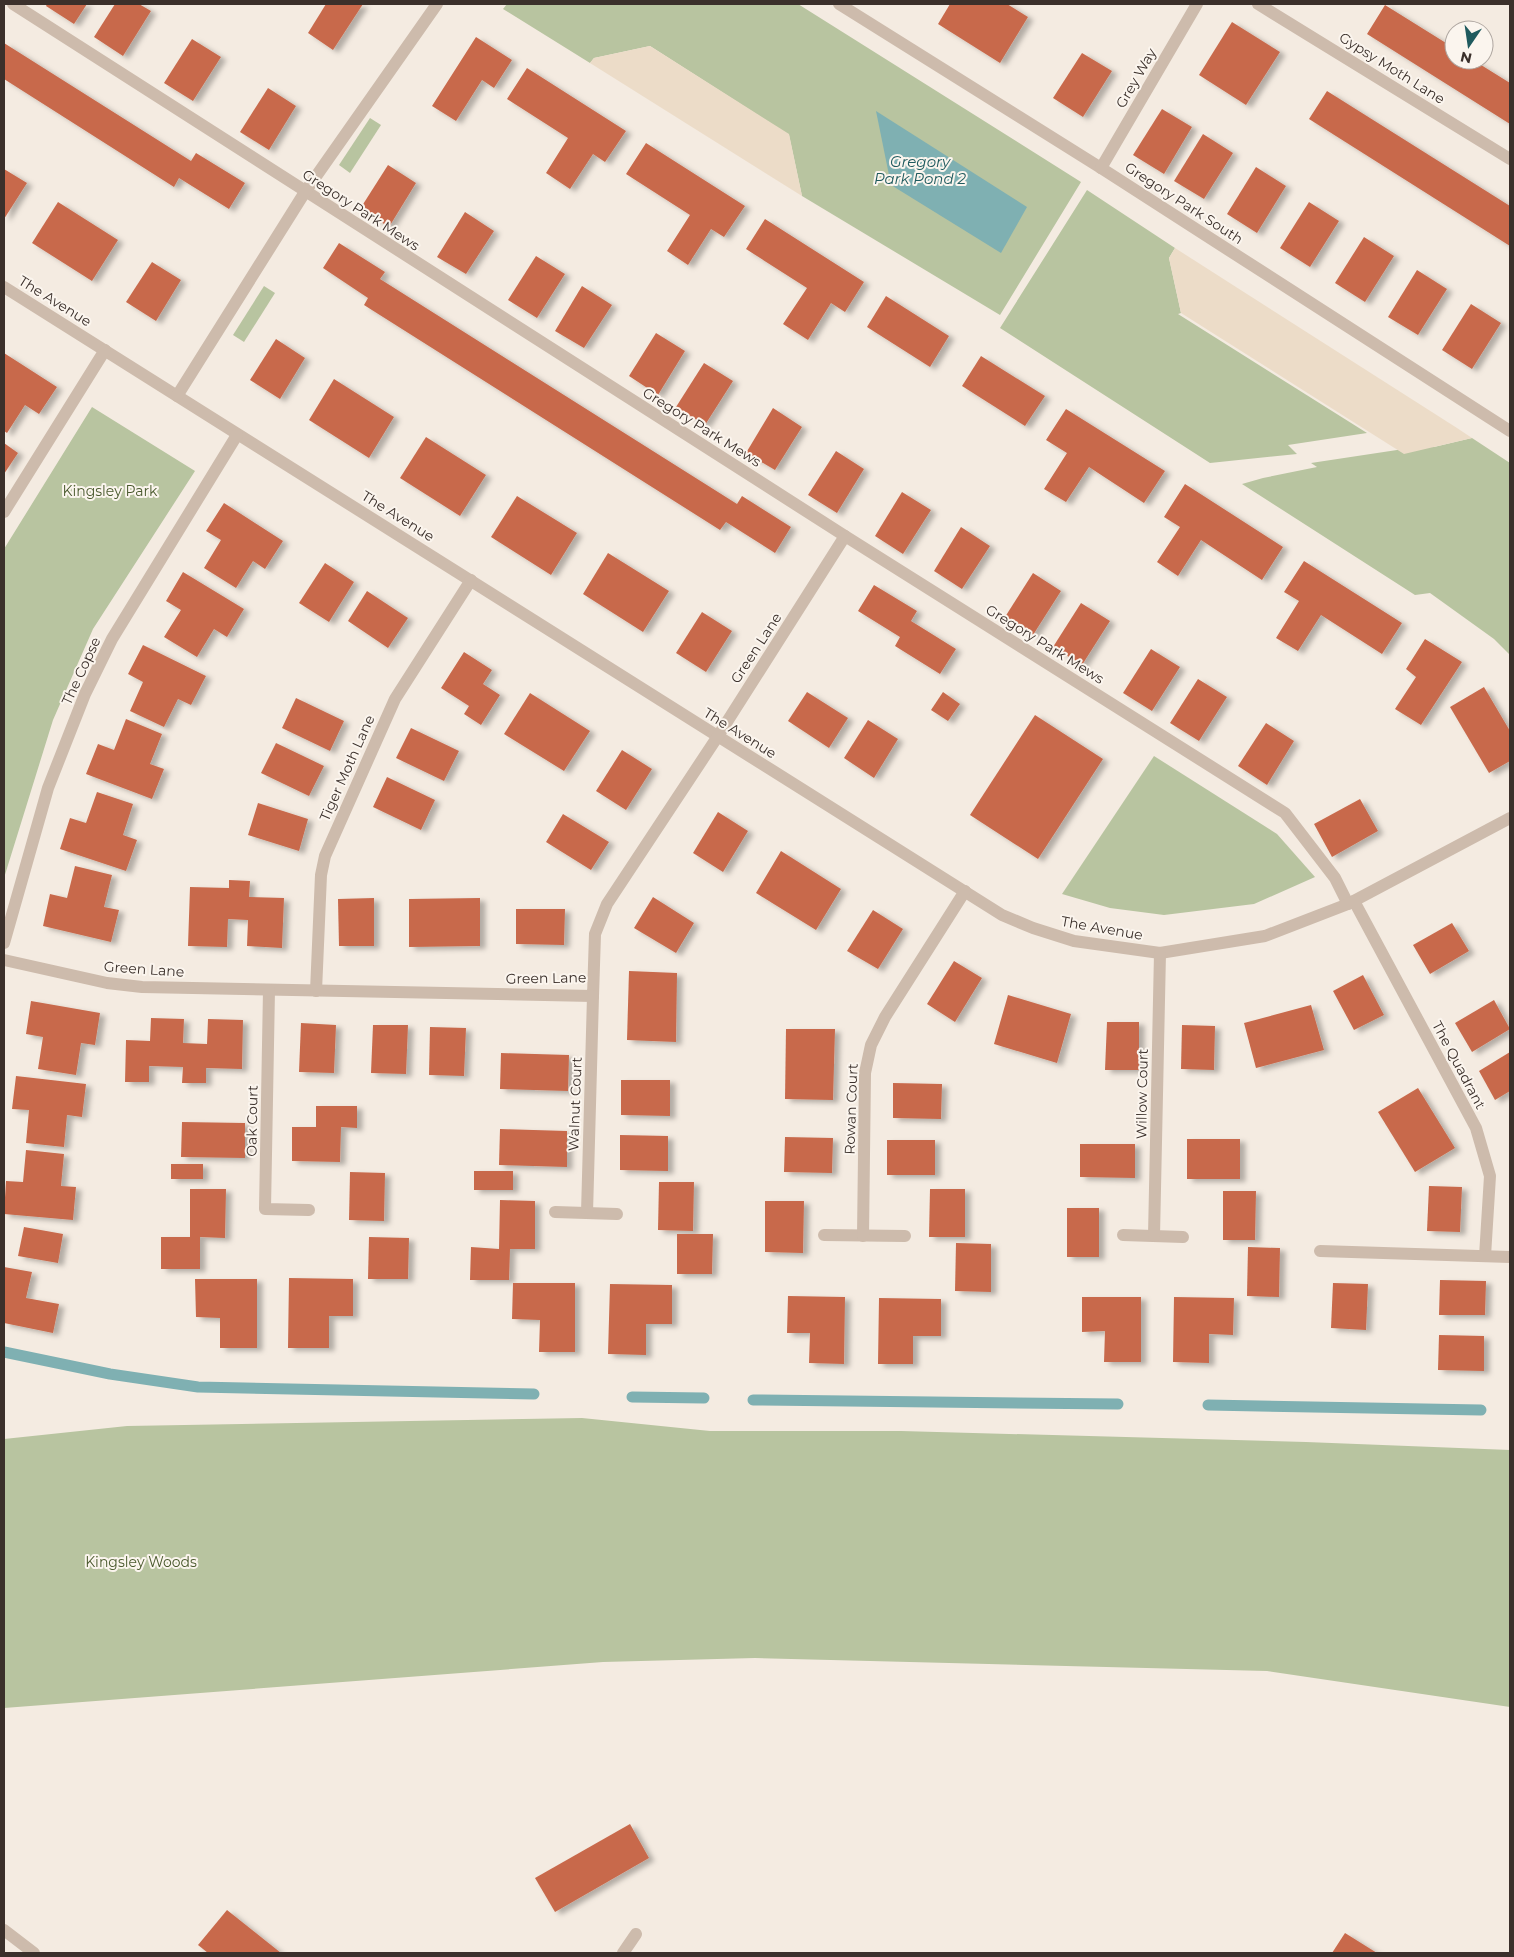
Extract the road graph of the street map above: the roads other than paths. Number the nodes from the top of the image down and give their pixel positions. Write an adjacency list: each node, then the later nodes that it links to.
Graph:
1 (12, 4): 8 (street, Gregory Park Mews)
2 (437, 4): 8 (street)
3 (839, 4): 7 (street, Gregory Park South)
4 (1196, 4): 7 (street, Grey Way)
5 (1258, 4): 6 (street, Gypsy Moth Lane)
6 (1510, 159)
7 (1101, 168): 12 (street, Gregory Park South)
8 (305, 192): 11 (street); 15 (street, Gregory Park Mews)
9 (4, 287): 10 (street, The Avenue)
10 (105, 350): 11 (street, The Avenue); 14 (street)
11 (177, 396): 13 (street, The Avenue)
12 (1510, 430)
13 (237, 435): 16 (street, The Avenue); 21 (street, The Copse)
14 (4, 512)
15 (845, 536): 17 (street, Green Lane); 20 (street, Gregory Park Mews)
16 (472, 580): 17 (street, The Avenue); 25 (street, Tiger Moth Lane)
17 (718, 736): 19 (street, The Avenue); 26 (street, Green Lane)
18 (1510, 818): 20 (street, The Avenue)
19 (965, 891): 22 (street, The Avenue); 33 (street, Rowan Court)
20 (1351, 903): 22 (street, The Avenue); 38 (street, The Quadrant)
21 (4, 943)
22 (1160, 953): 35 (street, Willow Court)
23 (4, 960): 24 (street, Green Lane)
24 (269, 990): 25 (street, Green Lane); 27 (street, Oak Court)
25 (316, 990): 26 (street, Green Lane)
26 (592, 996): 29 (street, Walnut Court)
27 (309, 1210)
28 (556, 1212): 29 (street)
29 (587, 1213): 30 (street)
30 (617, 1214)
31 (824, 1235): 33 (street)
32 (1123, 1235): 35 (street)
33 (863, 1236): 34 (street)
34 (905, 1236)
35 (1154, 1236): 36 (street)
36 (1183, 1237)
37 (1320, 1251): 38 (street)
38 (1485, 1256): 39 (street)
39 (1510, 1257)
40 (4, 1930): 42 (street)
41 (636, 1934): 43 (street)
42 (34, 1953)
43 (623, 1953)

